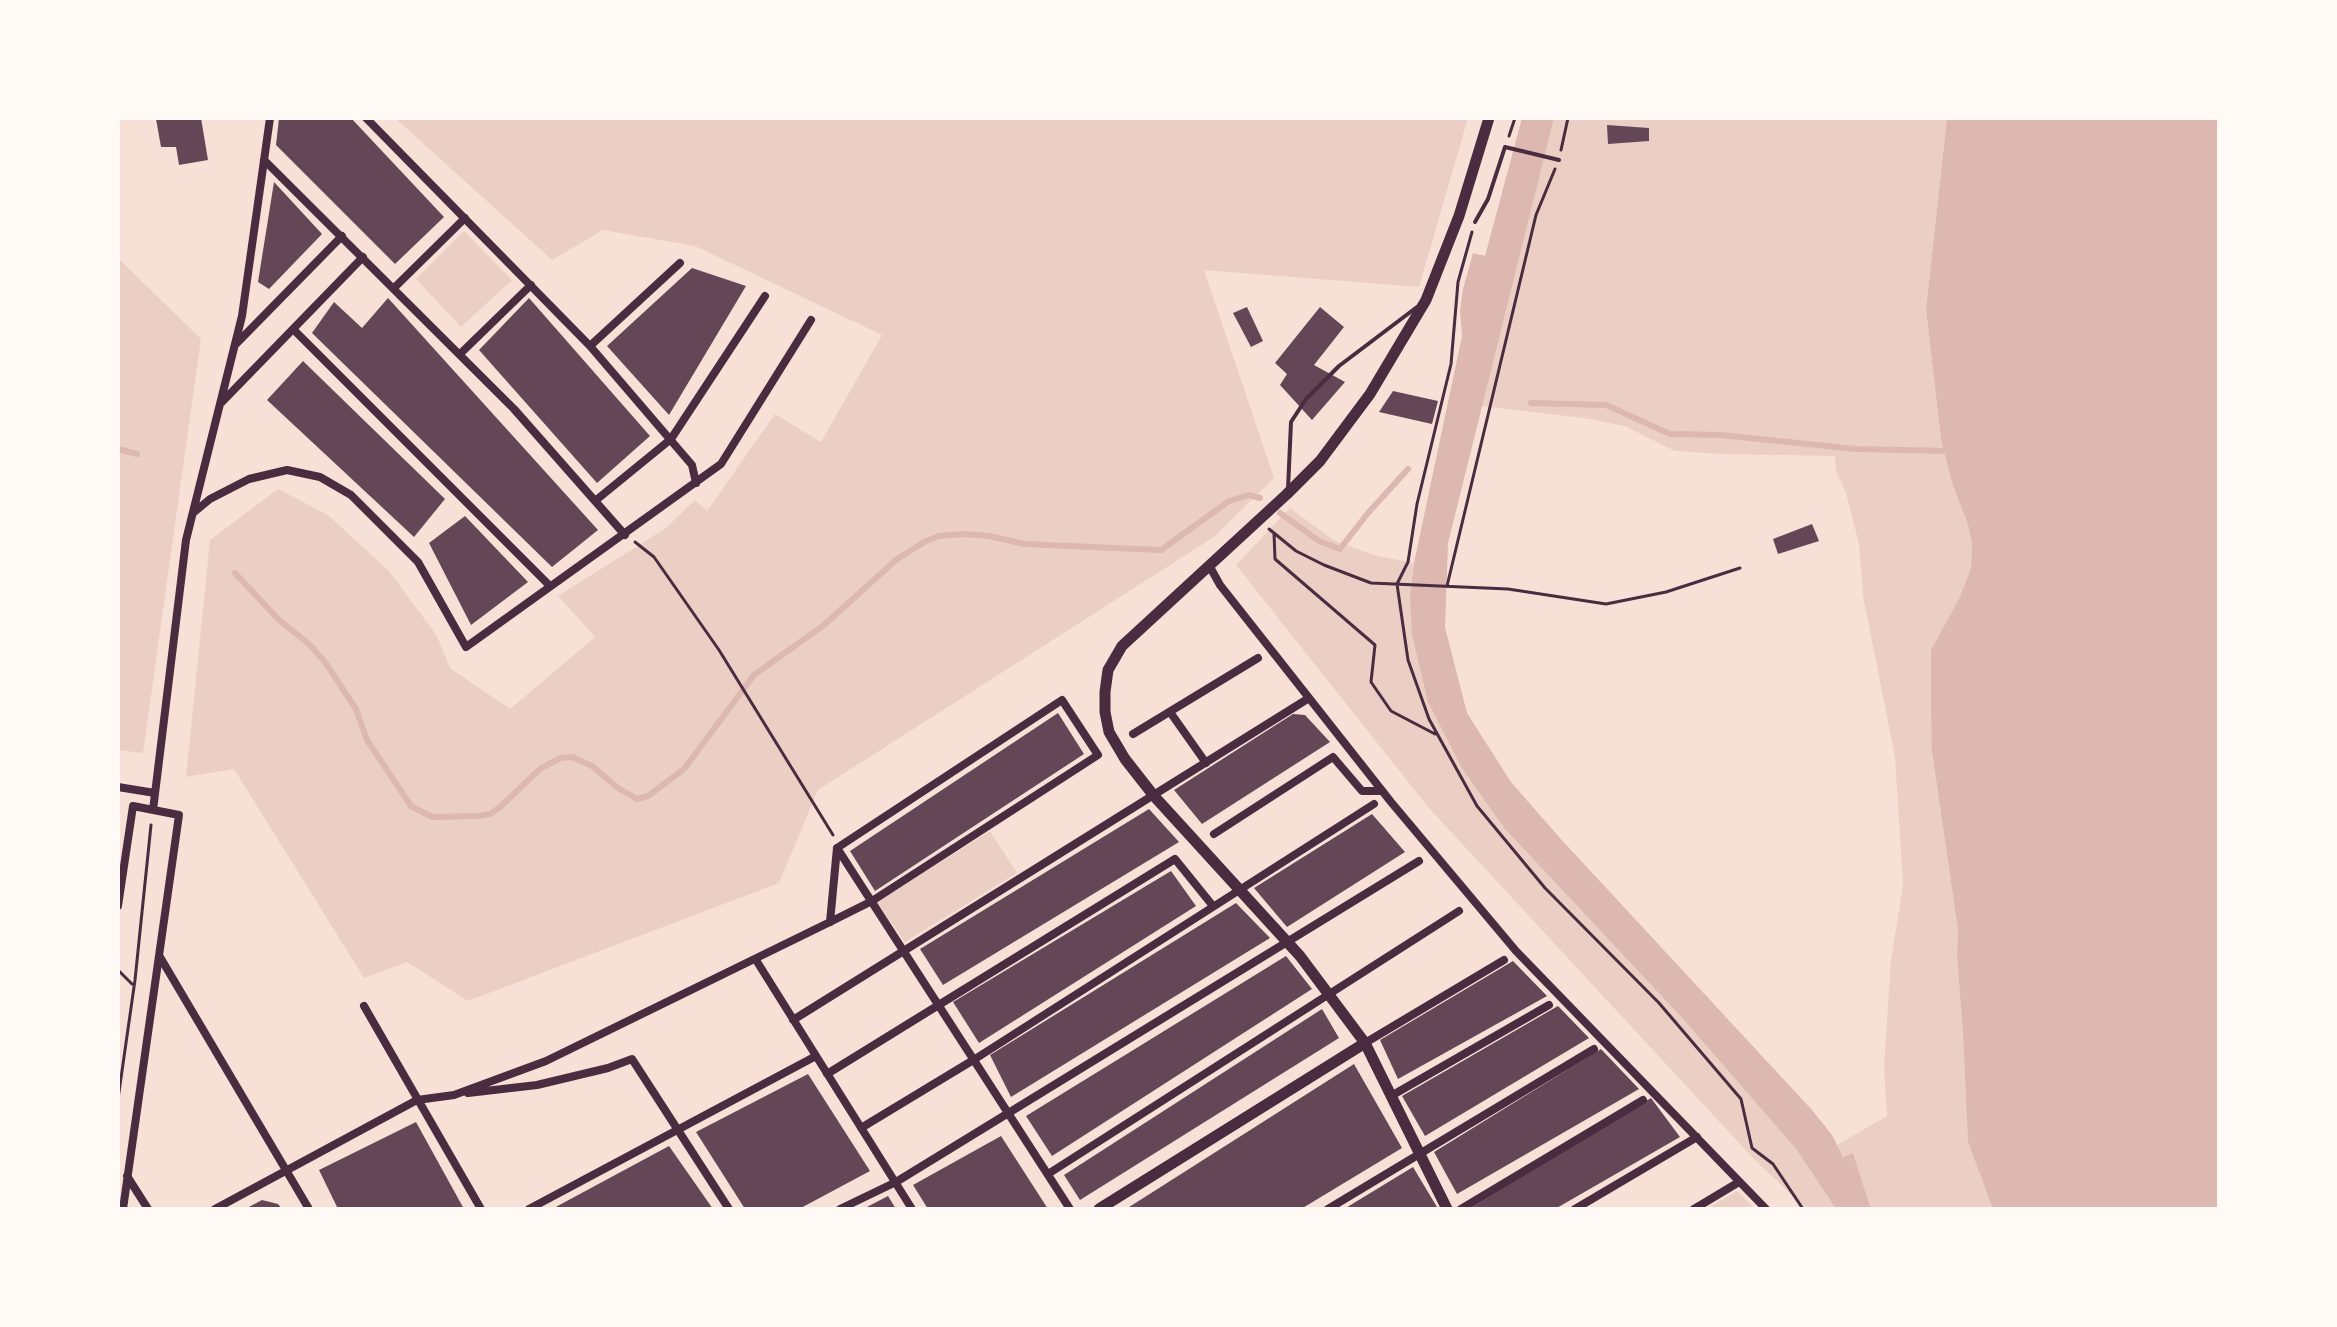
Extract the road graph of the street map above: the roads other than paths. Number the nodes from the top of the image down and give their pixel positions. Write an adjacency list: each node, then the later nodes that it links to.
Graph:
1 (270, 118): 4 (street)
2 (366, 118): 6 (street)
3 (1489, 118): 14 (street)
4 (264, 160): 8 (street); 17 (street)
5 (1559, 160): 7 (lane)
6 (465, 218): 11 (street); 12 (street)
7 (1475, 222)
8 (342, 236): 9 (street); 17 (street)
9 (363, 257): 12 (street); 16 (street)
10 (680, 263): 18 (street)
11 (531, 285): 18 (street); 19 (street)
12 (394, 288): 19 (street)
13 (765, 296): 21 (street)
14 (1426, 300): 23 (street); 23 (lane)
15 (811, 320): 22 (street)
16 (293, 329): 20 (street); 28 (street)
17 (236, 345): 20 (street)
18 (590, 346): 21 (street)
19 (460, 354): 24 (street)
20 (221, 402): 25 (street)
21 (671, 439): 22 (street); 24 (street)
22 (696, 483): 26 (street)
23 (1287, 494): 27 (street)
24 (595, 501): 26 (street)
25 (193, 513): 28 (street); 36 (street)
26 (625, 535): 28 (street)
27 (1210, 567): 30 (street); 37 (street)
28 (550, 586)
29 (1258, 658): 31 (street)
30 (1309, 698): 33 (street); 35 (street)
31 (1170, 712): 32 (street); 33 (street)
32 (1133, 734)
33 (1206, 763): 37 (street)
34 (118, 787): 36 (street)
35 (1382, 791): 40 (street); 72 (street)
36 (155, 793): 39 (street)
37 (1154, 796): 43 (street); 51 (street)
38 (1374, 804): 43 (street)
39 (153, 810): 44 (street); 52 (street)
40 (1214, 834)
41 (837, 848): 45 (street); 45 (street); 49 (street)
42 (1419, 861): 50 (street)
43 (1240, 890): 47 (street); 50 (street)
44 (119, 893): 46 (street)
45 (872, 901): 49 (street); 51 (street)
46 (118, 906)
47 (1213, 906): 56 (street); 63 (street)
48 (1459, 911): 55 (street)
49 (830, 922): 53 (street)
50 (1287, 941): 55 (street); 69 (street)
51 (904, 950): 56 (street); 59 (street)
52 (159, 956): 74 (street); 76 (street)
53 (756, 960): 59 (street); 65 (street)
54 (1504, 960): 60 (street)
55 (1328, 993): 60 (street); 75 (street)
56 (940, 1004): 63 (street); 64 (street)
57 (1549, 1005): 66 (street)
58 (364, 1006): 67 (street)
59 (793, 1020): 62 (street)
60 (1365, 1043): 66 (street); 89 (street)
61 (1594, 1049): 73 (street)
62 (816, 1056): 64 (street); 71 (street)
63 (975, 1059): 69 (street); 70 (street)
64 (827, 1074): 70 (street)
65 (454, 1095): 67 (street); 71 (street)
66 (1391, 1096): 73 (street)
67 (417, 1100): 74 (street); 83 (street)
68 (1643, 1100): 92 (street)
69 (1009, 1113): 75 (street); 77 (street)
70 (861, 1128): 77 (street)
71 (679, 1131): 84 (street); 85 (street)
72 (1697, 1137): 78 (street); 93 (street)
73 (1419, 1153): 90 (street); 91 (street)
74 (287, 1172): 81 (street); 82 (street)
75 (1048, 1174): 88 (street)
76 (127, 1175): 79 (street); 80 (street)
77 (896, 1182): 86 (street); 87 (street)
78 (1739, 1182): 94 (street); 95 (street)
79 (123, 1209)
80 (148, 1209)
81 (215, 1209)
82 (309, 1209)
83 (481, 1209)
84 (529, 1209)
85 (729, 1209)
86 (840, 1209)
87 (912, 1209)
88 (1070, 1209)
89 (1099, 1209)
90 (1328, 1209)
91 (1447, 1209)
92 (1461, 1209)
93 (1575, 1209)
94 (1694, 1209)
95 (1766, 1209)

